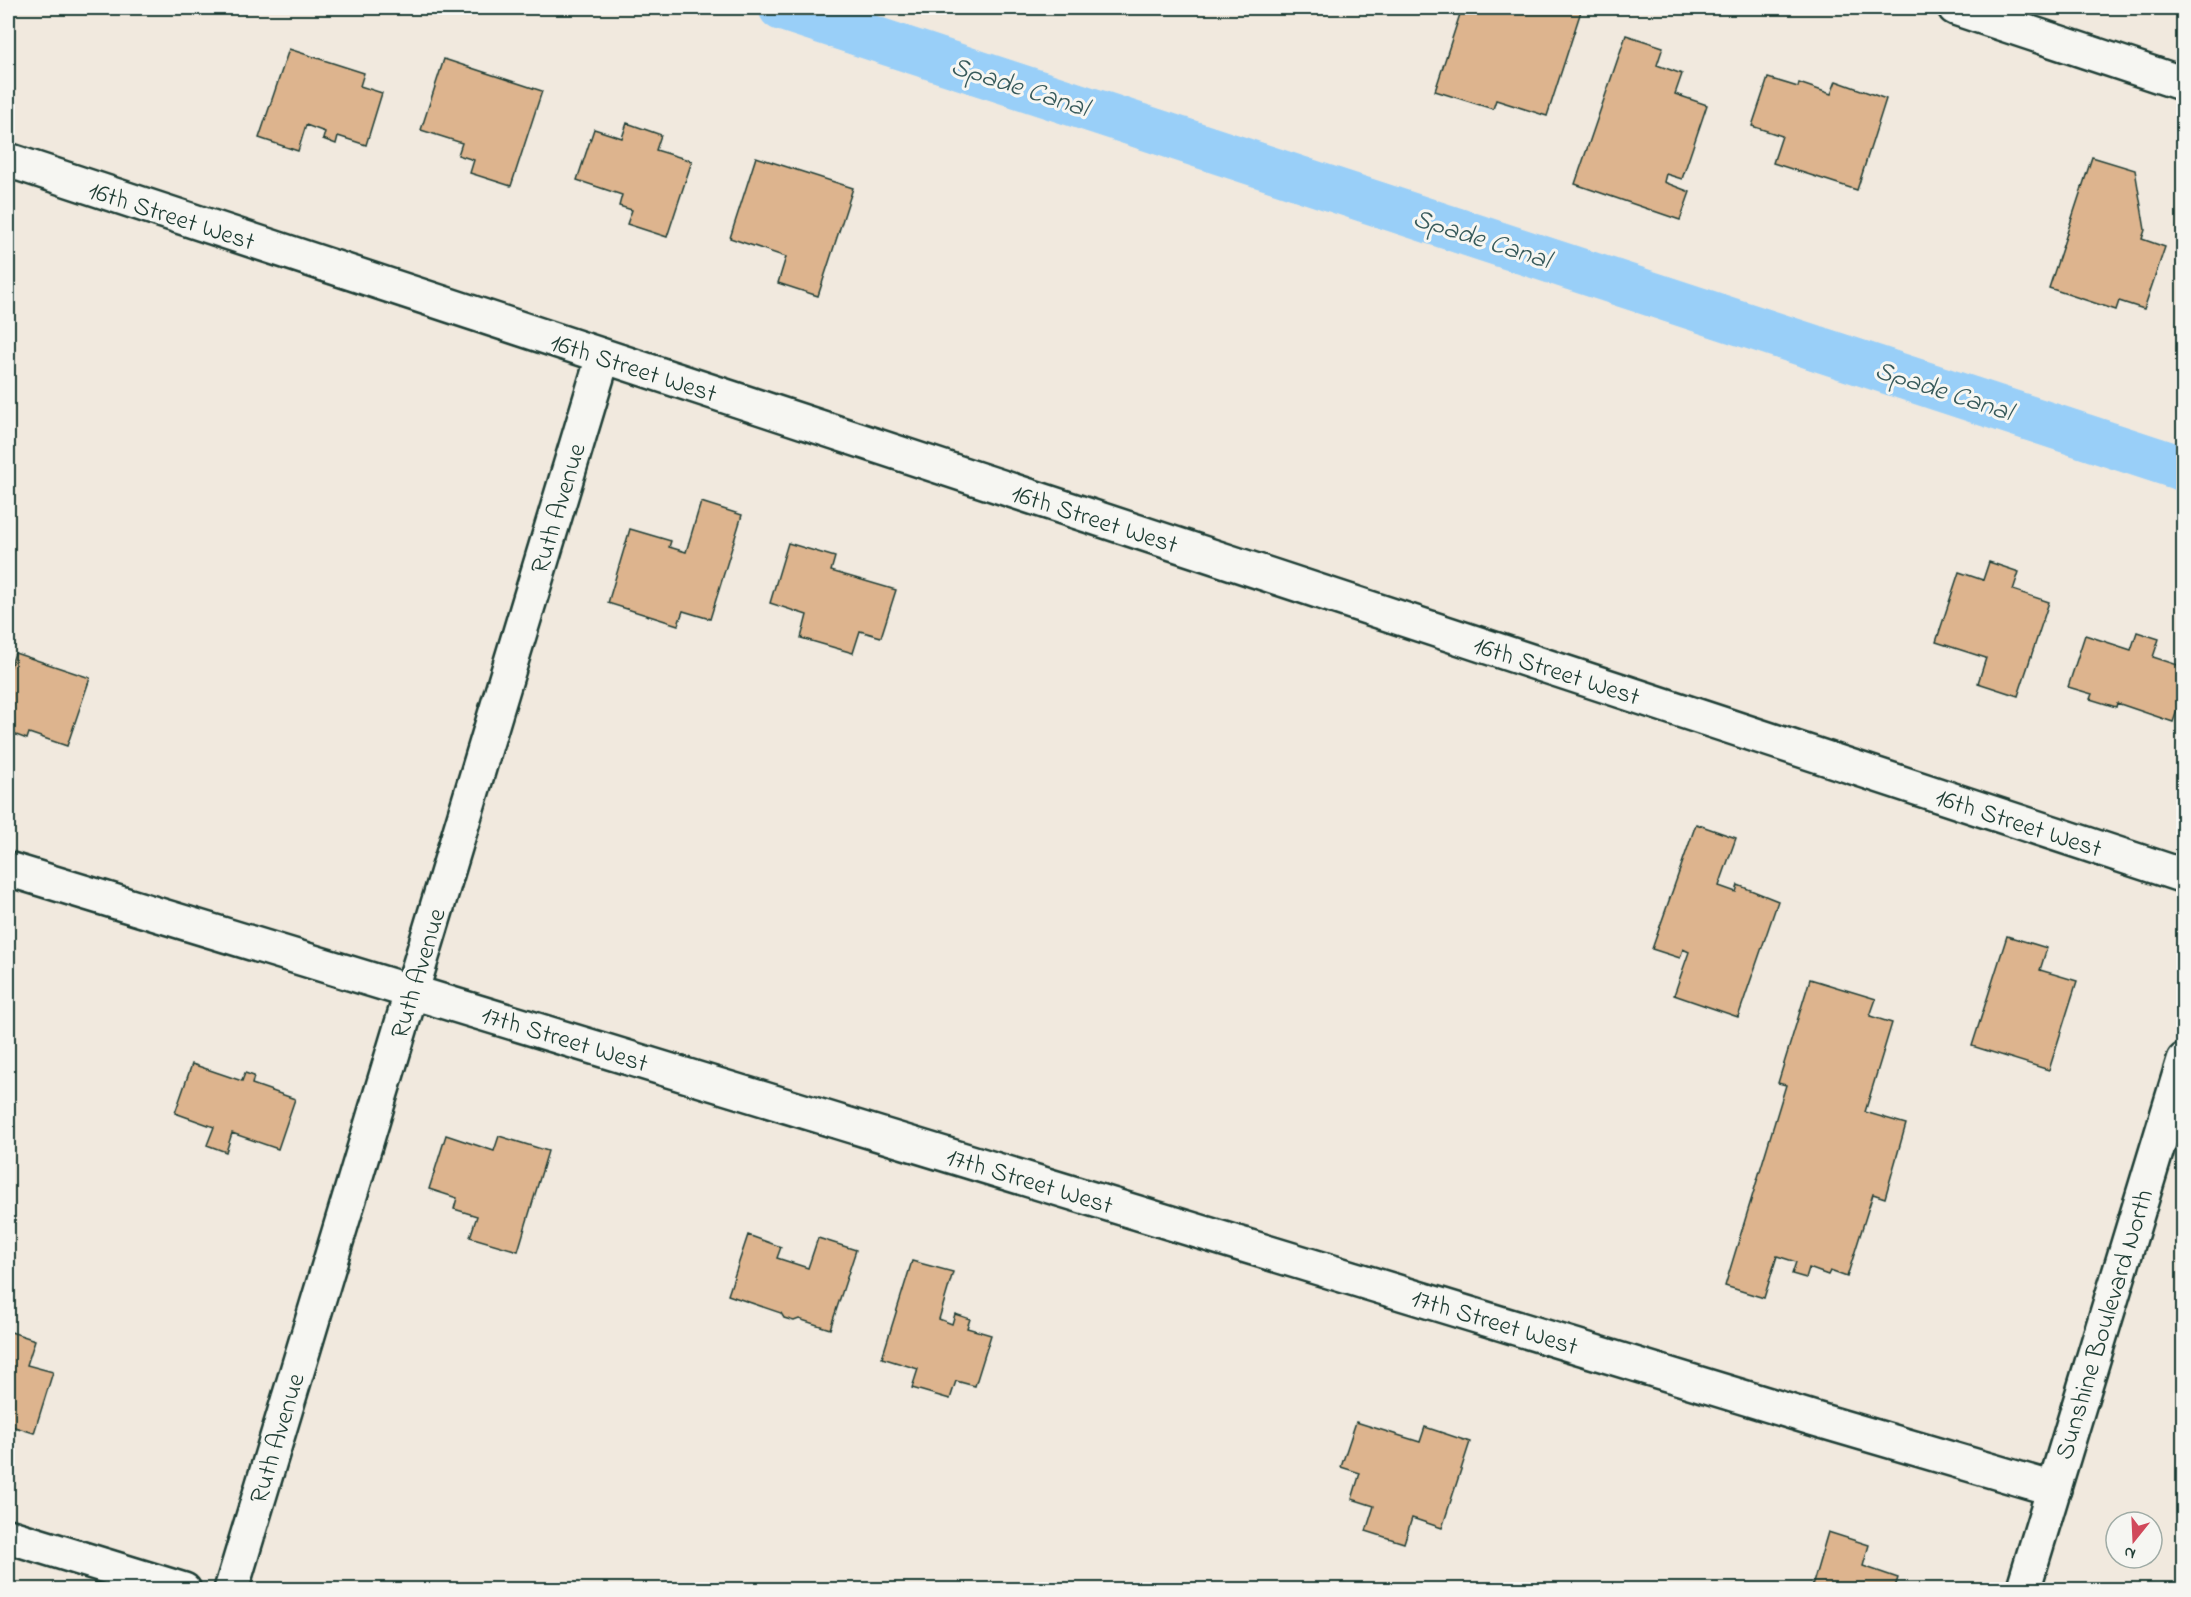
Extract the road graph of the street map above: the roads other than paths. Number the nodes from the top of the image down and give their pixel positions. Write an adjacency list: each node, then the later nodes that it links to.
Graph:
1 (1955, 8): 2 (street)
2 (2184, 84)
3 (8, 160): 4 (street, 16th Street West)
4 (603, 357): 6 (street, 16th Street West); 7 (street, Ruth Avenue)
5 (8, 869): 7 (street, 17th Street West)
6 (2184, 876)
7 (411, 991): 9 (street, 17th Street West); 12 (street, Ruth Avenue)
8 (2184, 1060): 9 (street, Sunshine Boulevard North)
9 (2054, 1489): 13 (street, Sunshine Boulevard North)
10 (8, 1536): 11 (street)
11 (184, 1590)
12 (231, 1590)
13 (2023, 1590)

